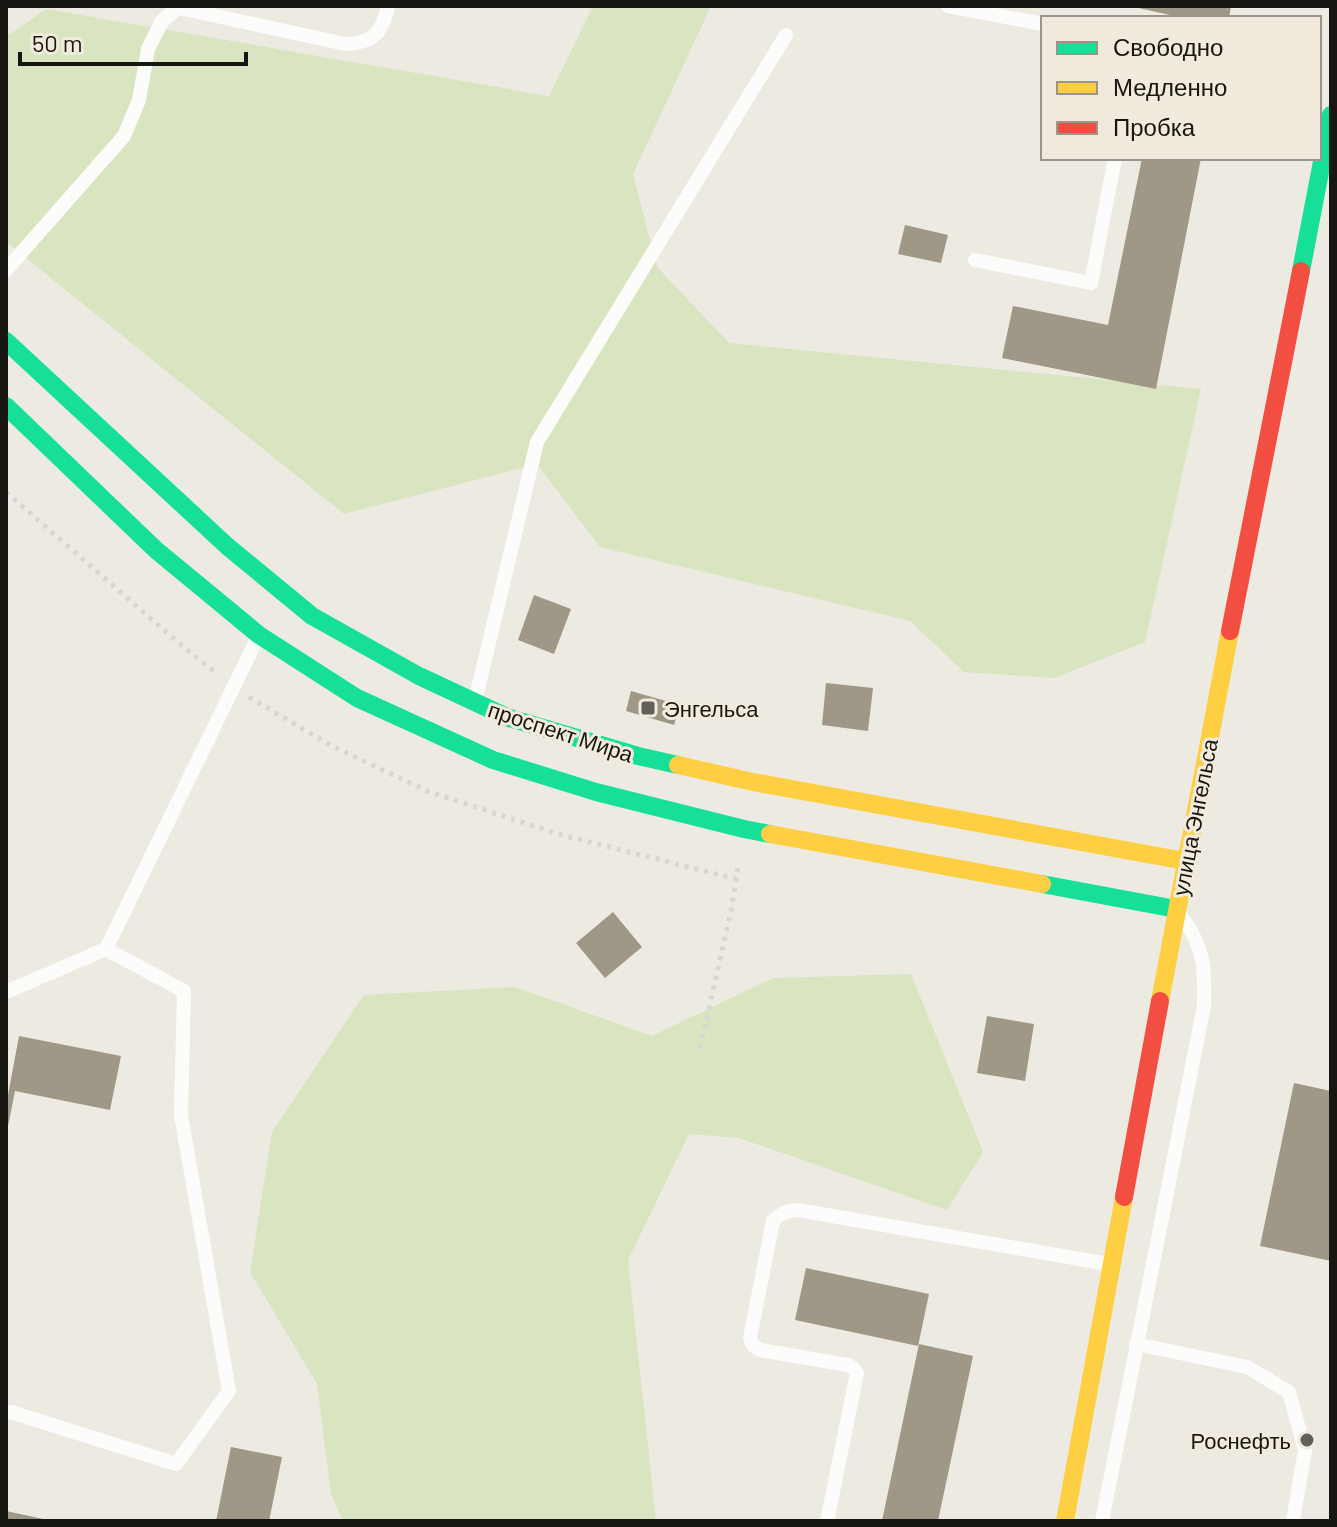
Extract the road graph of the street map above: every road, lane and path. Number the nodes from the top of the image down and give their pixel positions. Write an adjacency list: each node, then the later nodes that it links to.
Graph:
1 (388, 6): 3 (lane)
2 (948, 6): 4 (lane)
3 (180, 7): 9 (lane)
4 (1041, 24)
5 (786, 35): 13 (lane)
6 (1331, 115): 15 (street, улица Энгельса)
7 (1115, 160): 8 (lane)
8 (975, 260)
9 (6, 270)
10 (6, 341): 13 (street, проспект Мира)
11 (6, 406): 12 (street, проспект Мира)
12 (259, 635): 14 (street, проспект Мира); 17 (lane)
13 (474, 702): 15 (street, проспект Мира)
14 (744, 829): 16 (street, проспект Мира); 19 (path)
15 (1185, 861): 16 (street, улица Энгельса)
16 (1176, 909): 20 (street, улица Энгельса); 21 (lane)
17 (106, 949): 18 (lane); 22 (lane)
18 (6, 992)
19 (700, 1048)
20 (1112, 1264): 23 (lane); 24 (street, улица Энгельса)
21 (1136, 1344): 25 (lane); 26 (lane)
22 (11, 1412)
23 (827, 1521)
24 (1065, 1521)
25 (1102, 1521)
26 (1293, 1521)

